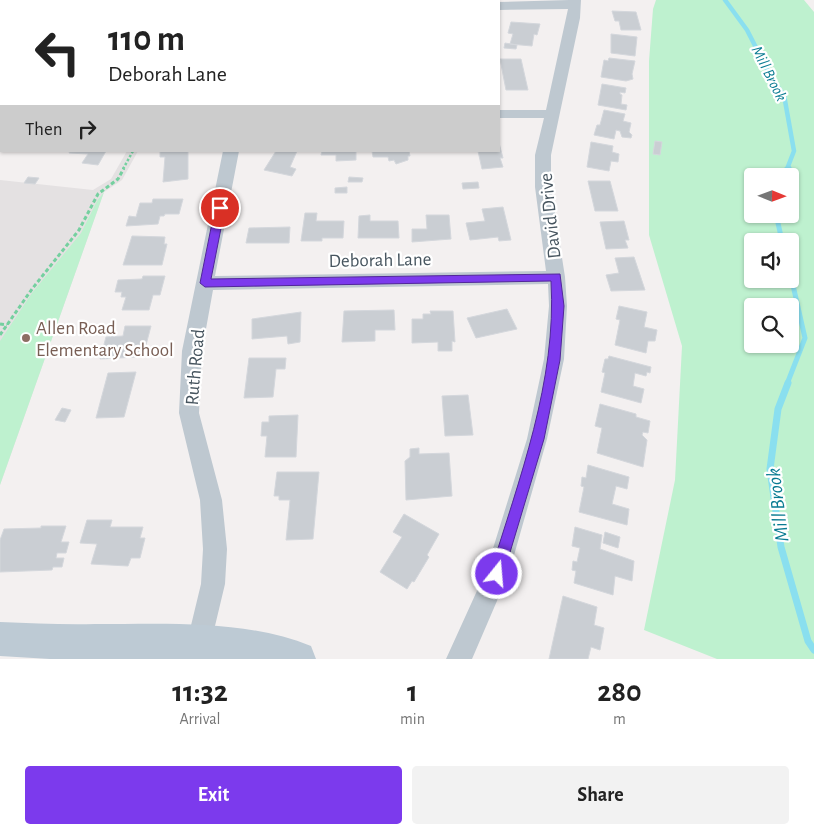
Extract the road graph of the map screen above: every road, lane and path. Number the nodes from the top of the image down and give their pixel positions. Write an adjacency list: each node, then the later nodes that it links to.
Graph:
1 (575, 2): 2 (street); 4 (street, David Drive)
2 (500, 6)
3 (500, 114): 4 (street)
4 (552, 114): 7 (street, David Drive)
5 (132, 152): 10 (path)
6 (230, 152): 8 (street, Ruth Road)
7 (556, 277): 8 (street, Deborah Lane); 16 (street, David Drive)
8 (205, 283): 13 (street, Ruth Road)
9 (0, 324): 10 (path)
10 (7, 325): 11 (path)
11 (0, 335)
12 (0, 638): 14 (street)
13 (200, 642): 14 (street); 15 (street)
14 (109, 650)
15 (298, 659)
16 (459, 659)

